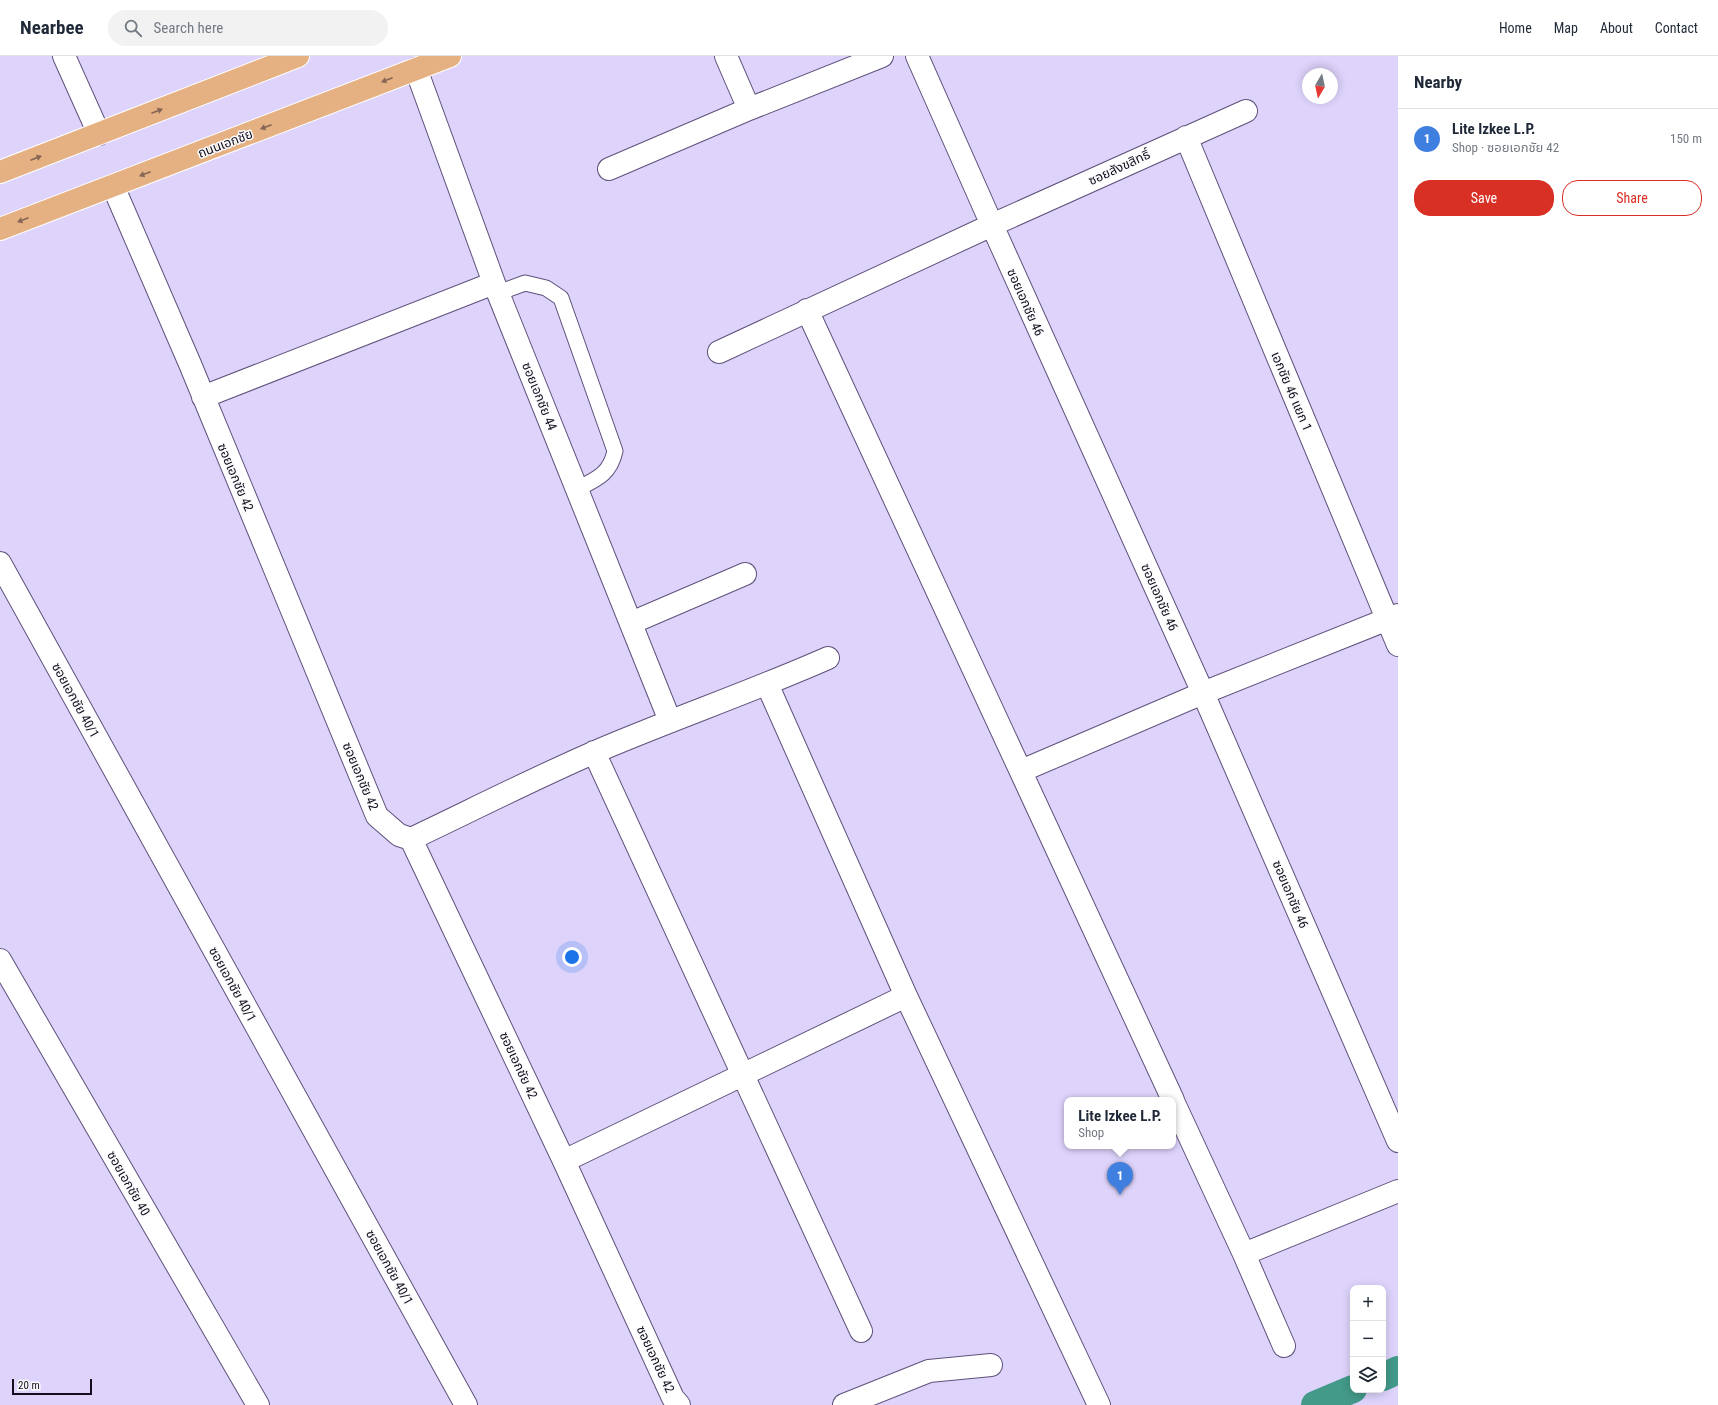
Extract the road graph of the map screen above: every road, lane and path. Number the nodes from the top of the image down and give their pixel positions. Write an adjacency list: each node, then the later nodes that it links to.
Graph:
1 (64, 56): 10 (street)
2 (296, 56): 10 (main road, one-way to 2)
3 (450, 56): 7 (main road, ถนนเอกชัย)
4 (726, 56): 8 (street)
5 (882, 56): 8 (street)
6 (917, 56): 15 (street, ซอยเอกชัย 46)
7 (413, 63): 14 (main road, ถนนเอกชัย, one-way to 14); 17 (street, ซอยเอกชัย 44)
8 (749, 109): 12 (street)
9 (1246, 111): 11 (street, ซอยสังขสิทธิ์)
10 (99, 134): 13 (main road, one-way to 10)
11 (1186, 137): 15 (street, ซอยสังขสิทธิ์); 24 (street, เอกชัย 46 แยก 1)
12 (609, 169)
13 (0, 172)
14 (113, 186): 16 (main road, ถนนเอกชัย, one-way to 16); 20 (street, ซอยเอกชัย 42)
15 (992, 225): 18 (street, ซอยสังขสิทธิ์); 29 (street, ซอยเอกชัย 46)
16 (0, 229)
17 (496, 288): 20 (street); 21 (street, ซอยเอกชัย 44); 21 (lane)
18 (807, 310): 19 (street, ซอยสังขสิทธิ์); 32 (street)
19 (719, 352)
20 (203, 397): 33 (street, ซอยเอกชัย 42)
21 (577, 489): 25 (street, ซอยเอกชัย 44)
22 (0, 563): 47 (street, ซอยเอกชัย 40/1)
23 (745, 574): 25 (street)
24 (1393, 617): 26 (street, เอกชัย 46 แยก 1); 29 (street)
25 (631, 623): 30 (street, ซอยเอกชัย 44)
26 (1398, 645)
27 (828, 658): 28 (street)
28 (767, 684): 30 (street); 35 (street)
29 (1203, 693): 32 (street); 39 (street, ซอยเอกชัย 46)
30 (670, 721): 31 (street)
31 (594, 752): 33 (street); 36 (street)
32 (1021, 771): 37 (street)
33 (411, 838): 40 (street, ซอยเอกชัย 42)
34 (0, 960): 46 (street, ซอยเอกชัย 40)
35 (906, 996): 36 (street); 50 (street)
36 (744, 1074): 40 (street); 43 (street)
37 (1172, 1097)
38 (1176, 1107): 42 (street)
39 (1398, 1141)
40 (564, 1161): 48 (street, ซอยเอกชัย 42)
41 (1398, 1191): 42 (street)
42 (1244, 1254): 44 (street)
43 (861, 1331)
44 (1284, 1346)
45 (991, 1365): 49 (street)
46 (258, 1405)
47 (466, 1405)
48 (678, 1405)
49 (844, 1405)
50 (1099, 1405)

